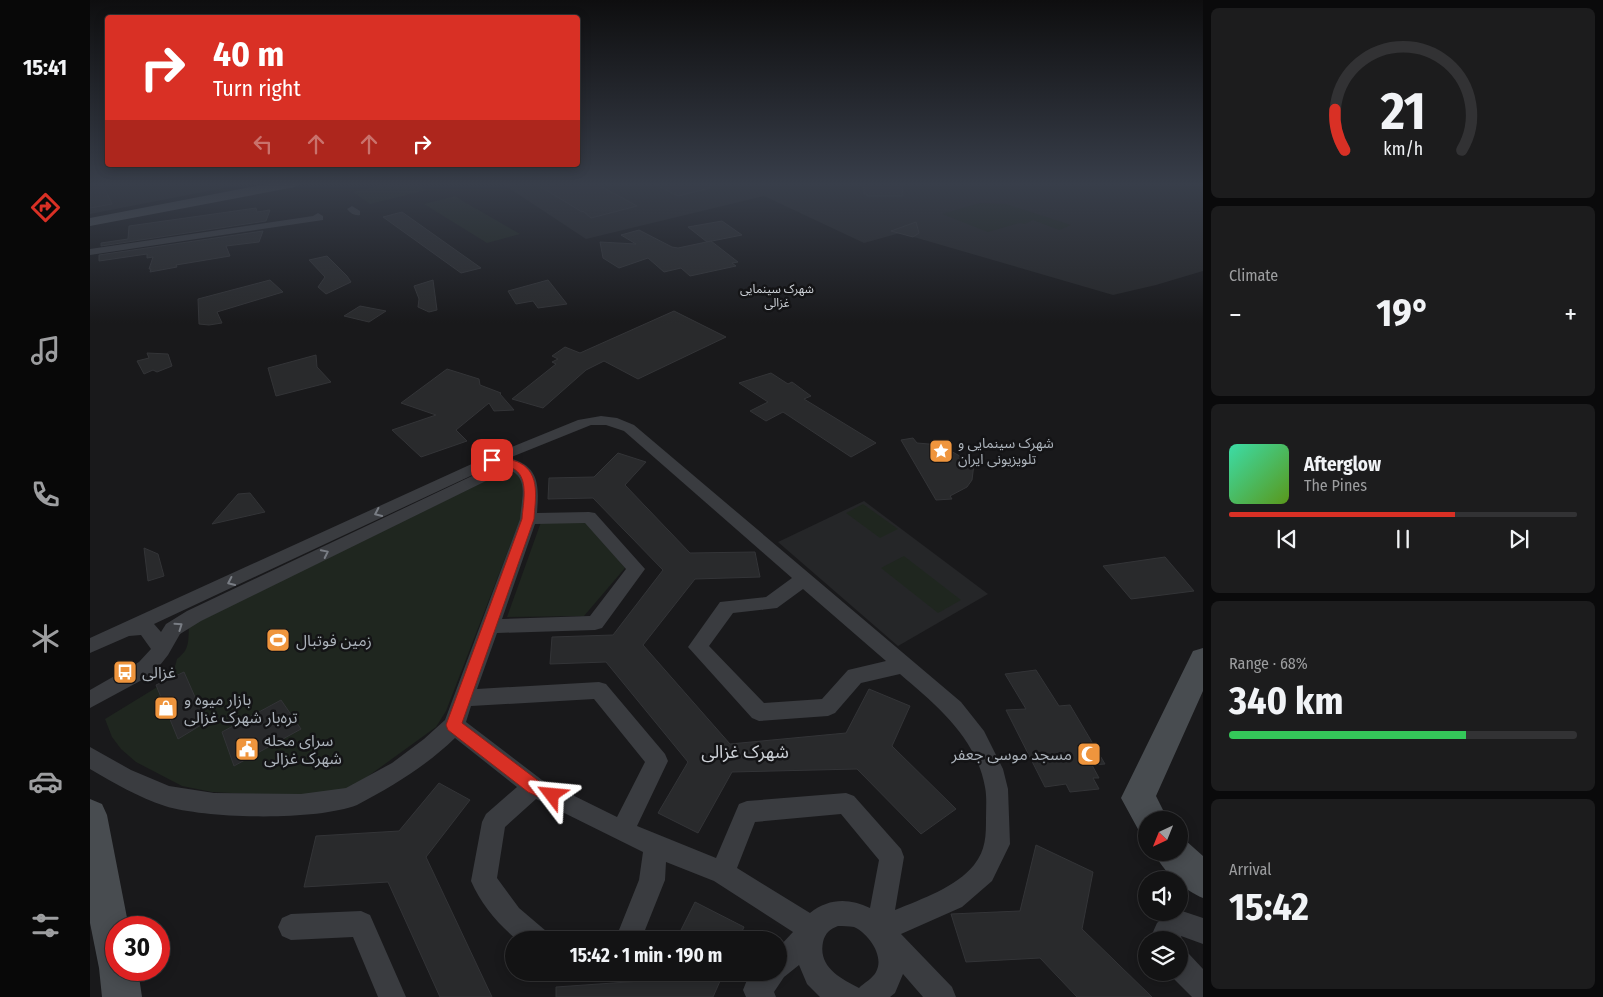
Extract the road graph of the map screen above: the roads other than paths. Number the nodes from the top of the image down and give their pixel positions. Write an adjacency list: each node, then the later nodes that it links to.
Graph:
1 (242, 230): 2 (street)
2 (90, 252)
3 (501, 462): 4 (street); 5 (street); 6 (street)
4 (528, 519): 7 (street); 7 (street)
5 (261, 576): 8 (street, one-way to 8); 10 (street, one-way to 5)
6 (804, 579): 12 (street); 12 (street)
7 (491, 626): 13 (street)
8 (130, 629): 9 (street); 10 (street)
9 (90, 646)
10 (161, 650): 14 (street)
11 (1203, 659): 18 (main road)
12 (904, 665): 28 (street)
13 (463, 698): 15 (street); 20 (street)
14 (90, 700)
15 (454, 725): 16 (street); 17 (street)
16 (90, 757)
17 (534, 787): 20 (street); 29 (street)
18 (1146, 811)
19 (90, 815): 25 (main road)
20 (622, 830): 21 (street)
21 (656, 846): 23 (street); 30 (street)
22 (1182, 861): 24 (main road)
23 (723, 873): 27 (street); 28 (street)
24 (1203, 880)
25 (108, 916)
26 (291, 927): 39 (street)
27 (813, 930): 28 (street); 33 (street); 41 (street)
28 (880, 930): 42 (street); 43 (street)
29 (526, 931)
30 (632, 931)
31 (1167, 931): 32 (street)
32 (1203, 932)
33 (787, 958)
34 (1188, 973): 37 (street)
35 (120, 981): 38 (main road)
36 (765, 981): 40 (street)
37 (1203, 989)
38 (122, 997)
39 (392, 997)
40 (762, 997)
41 (848, 997)
42 (869, 997)
43 (942, 997)

